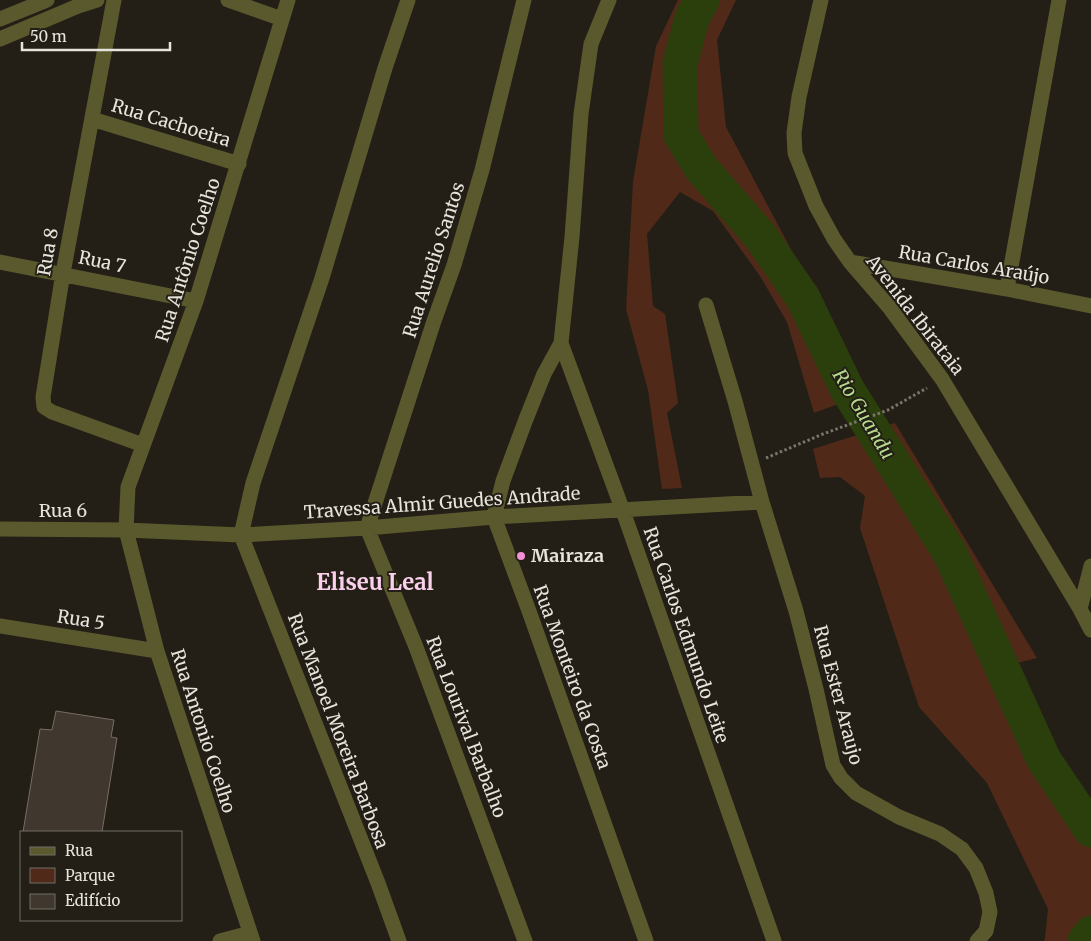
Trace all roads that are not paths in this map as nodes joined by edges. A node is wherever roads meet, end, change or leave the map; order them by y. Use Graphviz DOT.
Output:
graph roads {
  1 [pos="46,0"];
  2 [pos="97,0"];
  3 [pos="114,0"];
  4 [pos="228,0"];
  5 [pos="288,0"];
  6 [pos="408,0"];
  7 [pos="524,0"];
  8 [pos="608,0"];
  9 [pos="821,0"];
  10 [pos="1059,0"];
  11 [pos="0,19"];
  12 [pos="282,19"];
  13 [pos="0,39"];
  14 [pos="92,119"];
  15 [pos="238,164"];
  16 [pos="0,262"];
  17 [pos="850,262"];
  18 [pos="63,273"];
  19 [pos="1006,289"];
  20 [pos="196,301"];
  21 [pos="706,305"];
  22 [pos="1091,306"];
  23 [pos="561,343"];
  24 [pos="143,445"];
  25 [pos="762,502"];
  26 [pos="623,511"];
  27 [pos="494,516"];
  28 [pos="367,528"];
  29 [pos="0,529"];
  30 [pos="126,530"];
  31 [pos="241,535"];
  32 [pos="1091,566"];
  33 [pos="1080,609"];
  34 [pos="0,626"];
  35 [pos="1091,630"];
  36 [pos="157,651"];
  37 [pos="252,937"];
  38 [pos="220,941"];
  39 [pos="399,941"];
  40 [pos="525,941"];
  41 [pos="646,941"];
  42 [pos="774,941"];
  43 [pos="977,941"];
  1 -- 11 [label="street"];
  2 -- 13 [label="street"];
  3 -- 14 [label="street, Rua 8"];
  4 -- 12 [label="street"];
  5 -- 12 [label="street, Rua Antônio Coelho"];
  6 -- 31 [label="street"];
  7 -- 28 [label="street, Rua Aurelio Santos"];
  8 -- 23 [label="street"];
  9 -- 17 [label="street, Avenida Ibirataia"];
  10 -- 19 [label="street"];
  12 -- 15 [label="street, Rua Antônio Coelho"];
  14 -- 15 [label="street, Rua Cachoeira"];
  14 -- 18 [label="street, Rua 8"];
  15 -- 20 [label="street, Rua Antônio Coelho"];
  16 -- 18 [label="street, Rua 7"];
  17 -- 19 [label="street, Rua Carlos Araújo"];
  17 -- 33 [label="street, Avenida Ibirataia"];
  18 -- 20 [label="street, Rua 7"];
  18 -- 24 [label="street, Rua 8"];
  19 -- 22 [label="street, Rua Carlos Araújo"];
  20 -- 24 [label="street, Rua Antônio Coelho"];
  21 -- 25 [label="street, Rua Ester Araujo"];
  23 -- 26 [label="street, Rua Carlos Edmundo Leite"];
  23 -- 27 [label="street"];
  24 -- 30 [label="street, Rua Antônio Coelho"];
  25 -- 26 [label="street, Travessa Almir Guedes Andrade"];
  25 -- 43 [label="street, Rua Ester Araujo"];
  26 -- 27 [label="street, Travessa Almir Guedes Andrade"];
  26 -- 42 [label="street, Rua Carlos Edmundo Leite"];
  27 -- 28 [label="street, Travessa Almir Guedes Andrade"];
  27 -- 41 [label="street, Rua Monteiro da Costa"];
  28 -- 31 [label="street, Travessa Almir Guedes Andrade"];
  28 -- 40 [label="street, Rua Lourival Barbalho"];
  29 -- 30 [label="street, Rua 6"];
  30 -- 31 [label="street, Travessa Almir Guedes Andrade"];
  30 -- 36 [label="street, Rua Antonio Coelho"];
  31 -- 39 [label="street, Rua Manoel Moreira Barbosa"];
  32 -- 33 [label="street"];
  33 -- 35 [label="street, Avenida Ibirataia"];
  34 -- 36 [label="street, Rua 5"];
  36 -- 37 [label="street, Rua Antonio Coelho"];
  37 -- 38 [label="street"];
}
